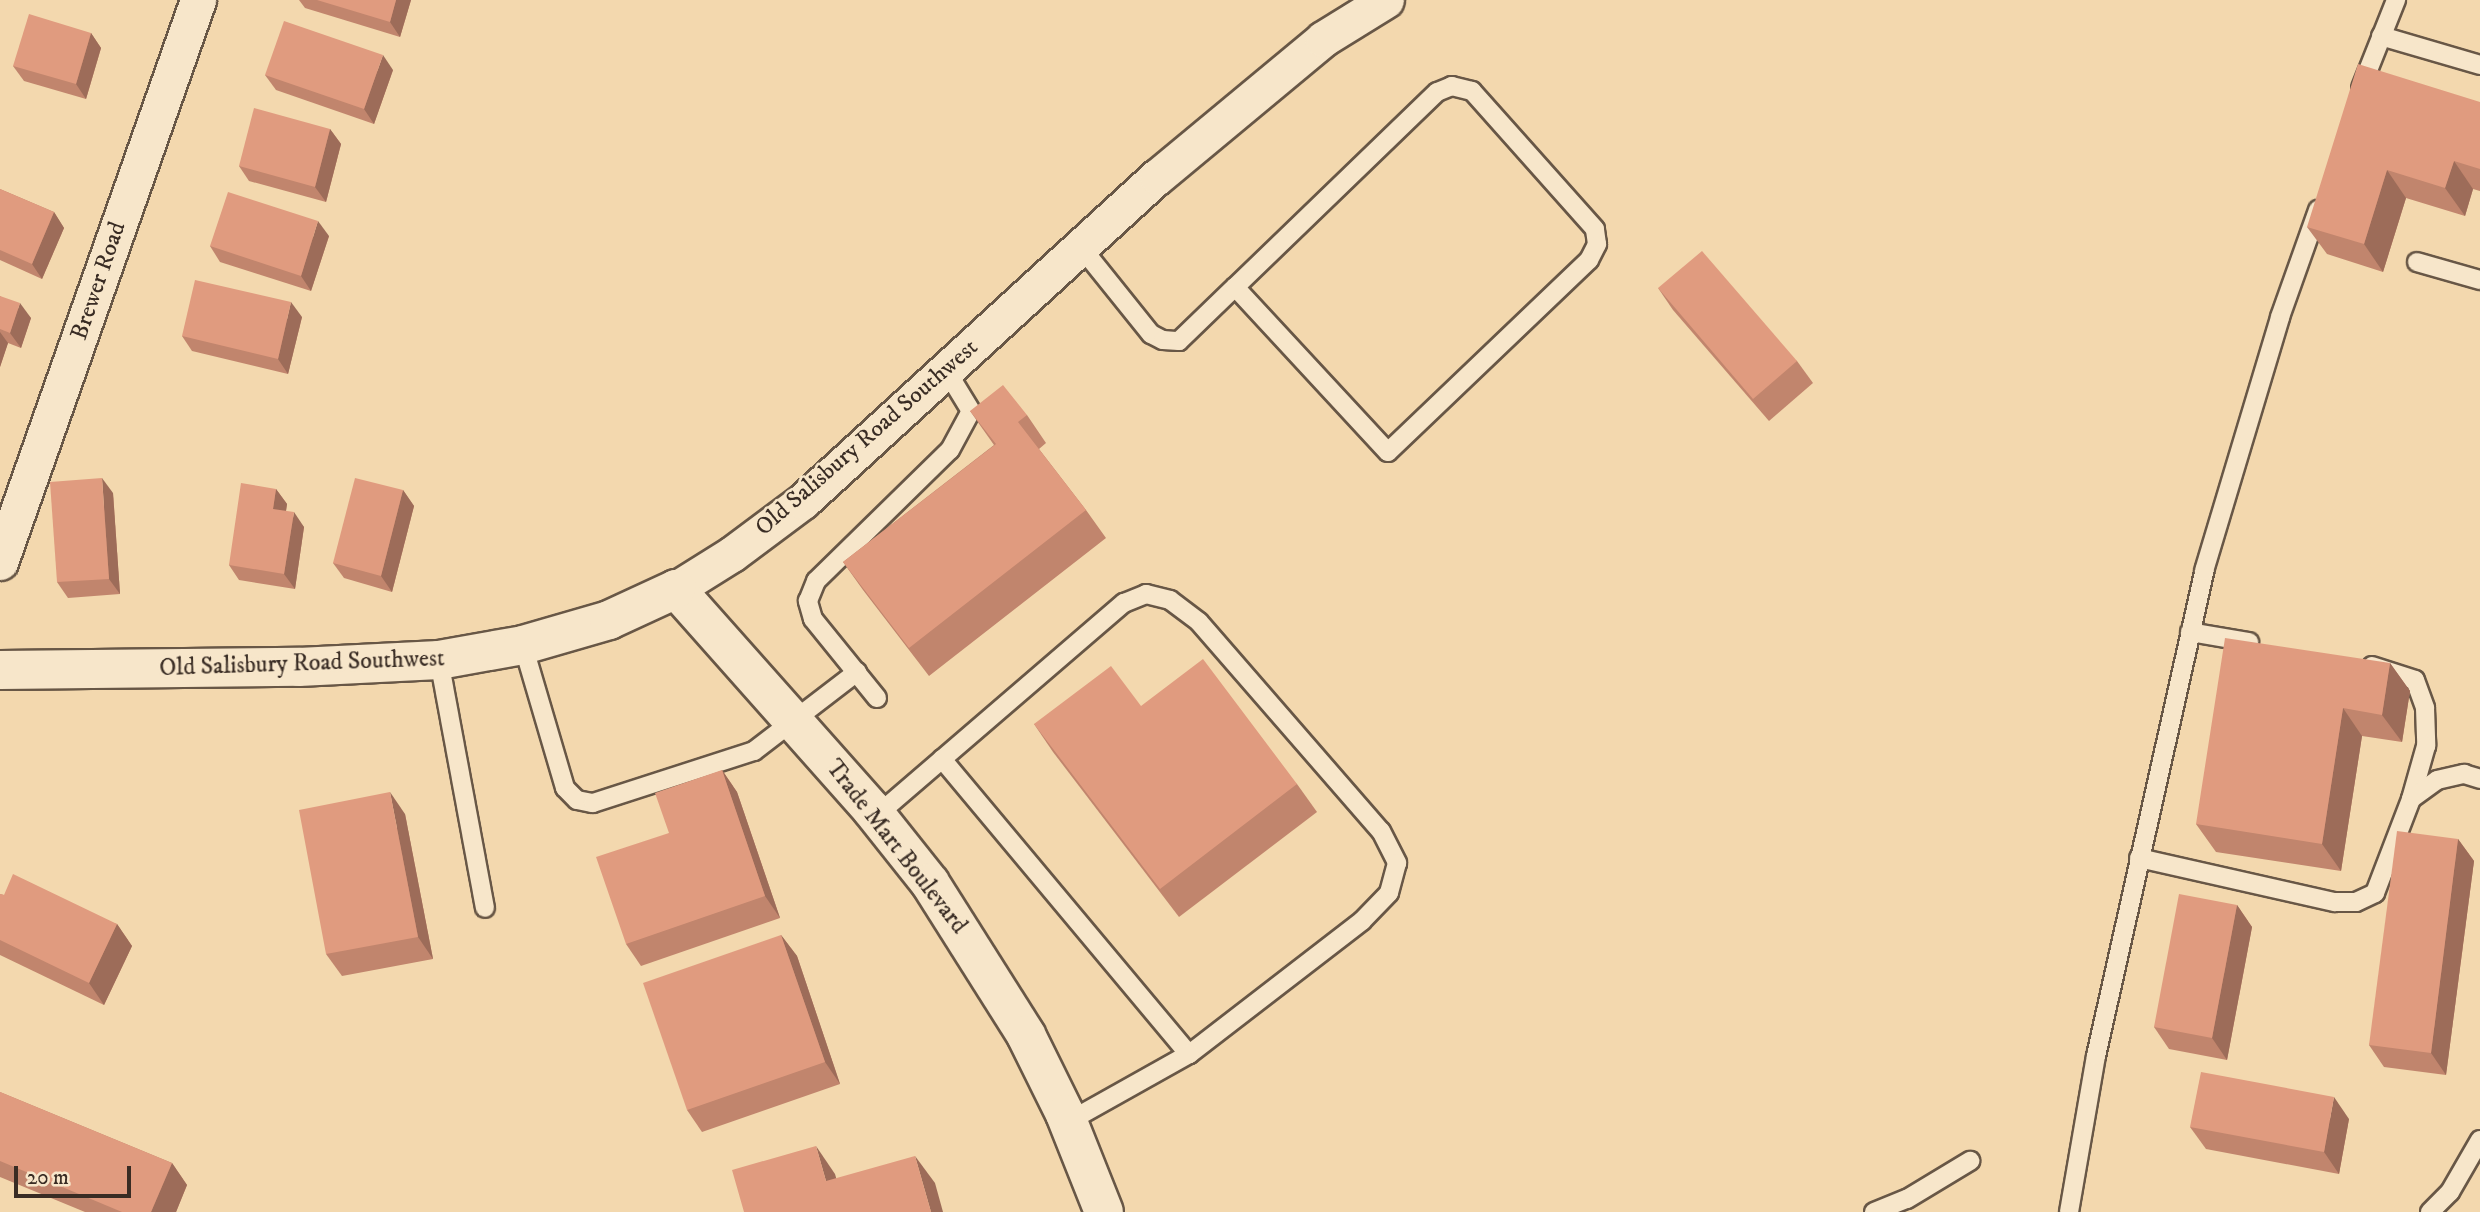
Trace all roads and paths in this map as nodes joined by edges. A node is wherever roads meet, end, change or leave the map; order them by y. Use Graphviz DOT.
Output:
graph roads {
  1 [pos="198,0"];
  2 [pos="1386,0"];
  3 [pos="2396,0"];
  4 [pos="2381,36"];
  5 [pos="2480,65"];
  6 [pos="2353,111"];
  7 [pos="2325,188"];
  8 [pos="1081,247"];
  9 [pos="2417,261"];
  10 [pos="2480,280"];
  11 [pos="1235,287"];
  12 [pos="946,370"];
  13 [pos="0,562"];
  14 [pos="676,589"];
  15 [pos="2190,632"];
  16 [pos="523,645"];
  17 [pos="2265,645"];
  18 [pos="439,660"];
  19 [pos="2355,663"];
  20 [pos="0,670"];
  21 [pos="857,672"];
  22 [pos="877,698"];
  23 [pos="793,721"];
  24 [pos="942,759"];
  25 [pos="2480,779"];
  26 [pos="2411,799"];
  27 [pos="876,816"];
  28 [pos="2139,858"];
  29 [pos="485,908"];
  30 [pos="1189,1054"];
  31 [pos="1068,1122"];
  32 [pos="2480,1140"];
  33 [pos="1969,1161"];
  34 [pos="1104,1212"];
  35 [pos="1874,1212"];
  36 [pos="2069,1212"];
  37 [pos="2430,1212"];
  1 -- 13 [label="street, Brewer Road"];
  2 -- 8 [label="street, Old Salisbury Road Southwest"];
  3 -- 4 [label="lane"];
  4 -- 5 [label="lane"];
  4 -- 6 [label="lane"];
  7 -- 15 [label="lane"];
  8 -- 11 [label="lane"];
  8 -- 12 [label="street, Old Salisbury Road Southwest"];
  9 -- 10 [label="lane"];
  11 -- 11 [label="lane"];
  12 -- 14 [label="street, Old Salisbury Road Southwest"];
  12 -- 21 [label="lane"];
  14 -- 16 [label="street, Old Salisbury Road Southwest"];
  14 -- 23 [label="street, Trade Mart Boulevard"];
  15 -- 17 [label="lane"];
  15 -- 28 [label="lane"];
  16 -- 18 [label="street, Old Salisbury Road Southwest"];
  16 -- 23 [label="lane"];
  18 -- 20 [label="street, Old Salisbury Road Southwest"];
  18 -- 29 [label="lane"];
  19 -- 26 [label="lane"];
  21 -- 22 [label="lane"];
  21 -- 23 [label="lane"];
  23 -- 27 [label="street, Trade Mart Boulevard"];
  24 -- 27 [label="lane"];
  24 -- 30 [label="lane"];
  24 -- 30 [label="lane"];
  25 -- 26 [label="lane"];
  26 -- 28 [label="lane"];
  27 -- 31 [label="street, Trade Mart Boulevard"];
  28 -- 36 [label="lane"];
  30 -- 31 [label="lane"];
  31 -- 34 [label="street, Trade Mart Boulevard"];
  32 -- 37 [label="lane"];
  33 -- 35 [label="lane"];
}
